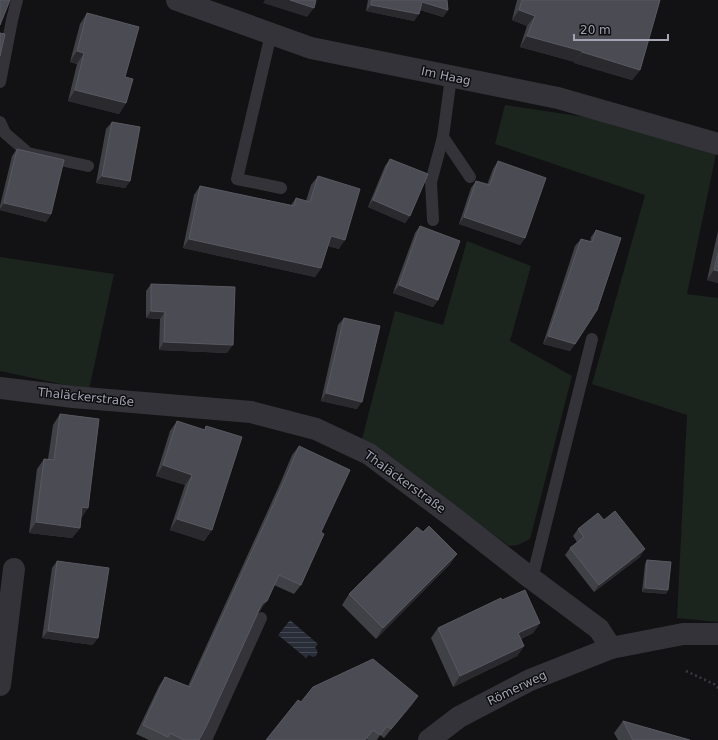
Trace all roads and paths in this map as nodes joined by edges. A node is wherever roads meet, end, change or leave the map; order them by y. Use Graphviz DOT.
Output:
graph roads {
  1 [pos="17,0"];
  2 [pos="177,0"];
  3 [pos="271,34"];
  4 [pos="451,77"];
  5 [pos="0,82"];
  6 [pos="0,122"];
  7 [pos="443,137"];
  8 [pos="718,144"];
  9 [pos="88,166"];
  10 [pos="470,177"];
  11 [pos="281,188"];
  12 [pos="433,220"];
  13 [pos="592,339"];
  14 [pos="0,388"];
  15 [pos="14,569"];
  16 [pos="532,579"];
  17 [pos="261,618"];
  18 [pos="718,634"];
  19 [pos="611,648"];
  20 [pos="686,671"];
  21 [pos="0,685"];
  22 [pos="718,688"];
  23 [pos="206,740"];
  24 [pos="429,740"];
  1 -- 5 [label="lane"];
  2 -- 3 [label="street, Im Haag"];
  3 -- 4 [label="street, Im Haag"];
  3 -- 11 [label="lane"];
  4 -- 7 [label="lane"];
  4 -- 8 [label="street, Im Haag"];
  6 -- 9 [label="lane"];
  7 -- 10 [label="lane"];
  7 -- 12 [label="lane"];
  13 -- 16 [label="lane"];
  14 -- 16 [label="street, Thaläckerstraße"];
  15 -- 21 [label="street"];
  16 -- 19 [label="street, Thaläckerstraße"];
  17 -- 23 [label="lane"];
  18 -- 19 [label="street"];
  19 -- 24 [label="street, Römerweg"];
  20 -- 22 [label="path"];
}
